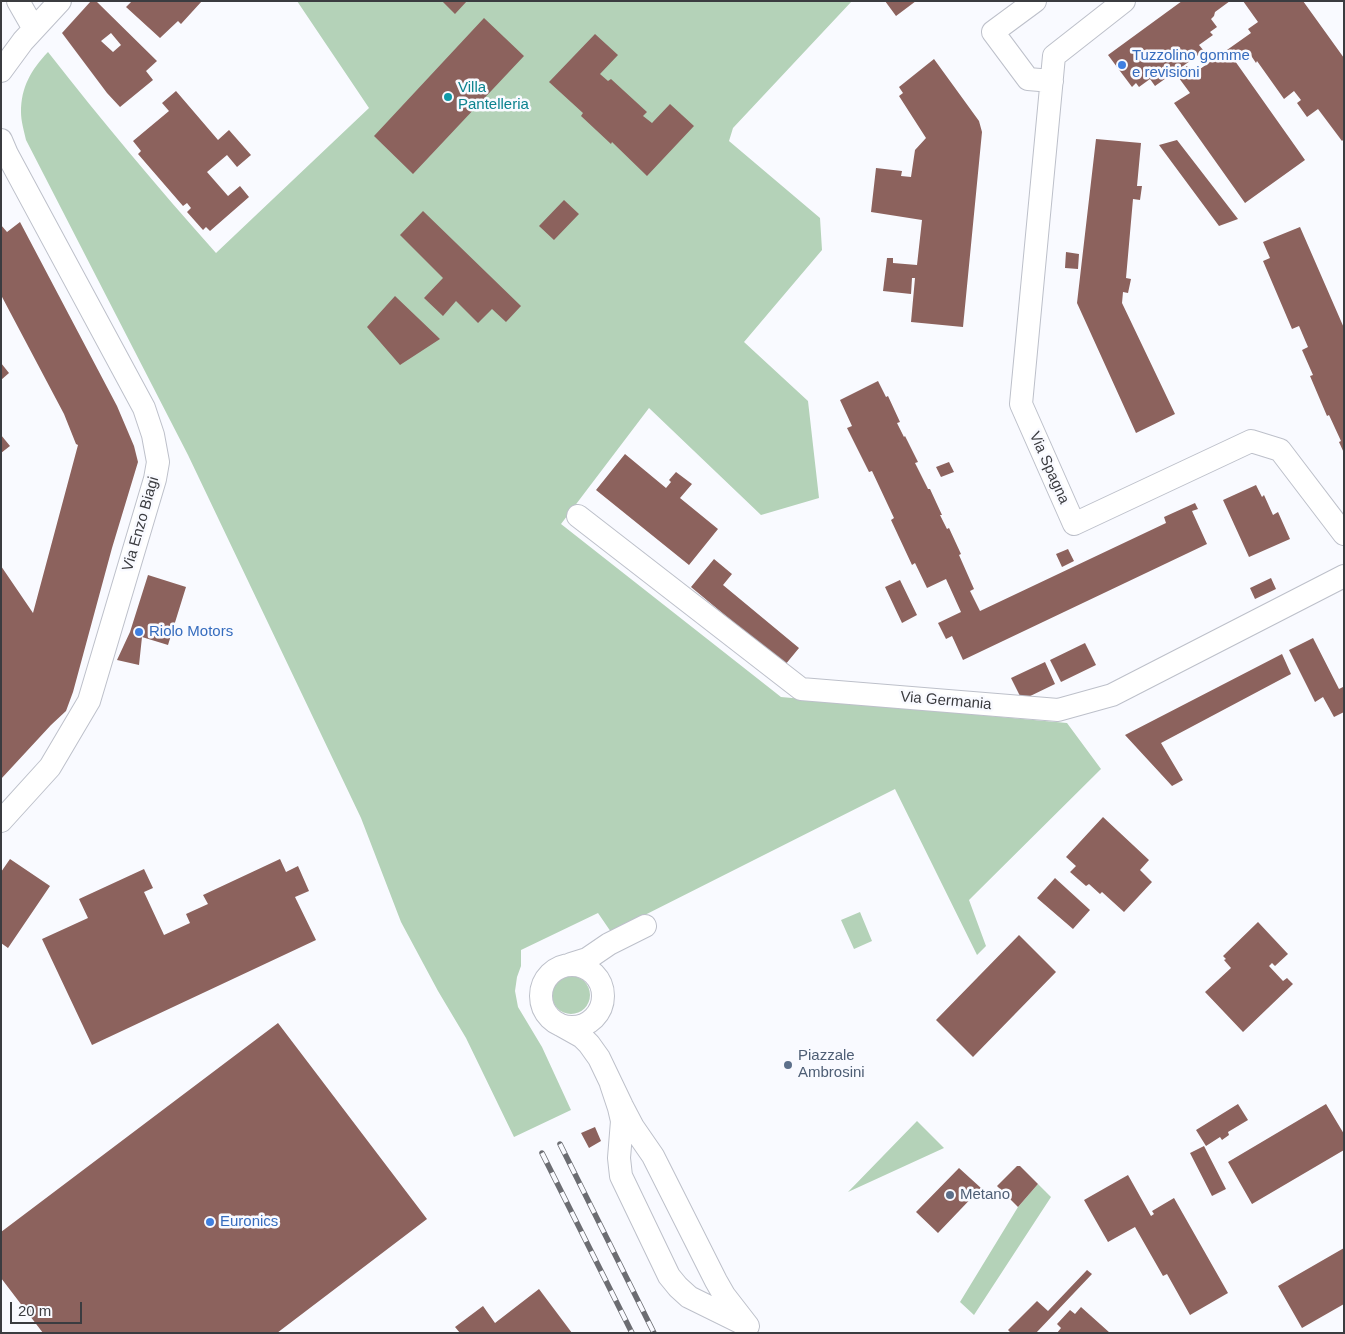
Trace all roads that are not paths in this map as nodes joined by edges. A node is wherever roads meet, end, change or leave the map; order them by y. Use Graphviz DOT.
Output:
graph roads {
  1 [pos="18,1"];
  2 [pos="60,1"];
  3 [pos="1035,1"];
  4 [pos="1124,1"];
  5 [pos="34,29"];
  6 [pos="1,71"];
  7 [pos="1052,81"];
  8 [pos="1,140"];
  9 [pos="578,516"];
  10 [pos="1344,534"];
  11 [pos="1344,576"];
  12 [pos="1,821"];
  13 [pos="645,926"];
  14 [pos="618,940"];
  15 [pos="571,964"];
  16 [pos="596,976"];
  17 [pos="600,1009"];
  18 [pos="557,1023"];
  19 [pos="599,1058"];
  20 [pos="611,1084"];
  21 [pos="751,1329"];
  1 -- 5 [label="street"];
  2 -- 5 [label="street"];
  3 -- 7 [label="street"];
  4 -- 7 [label="street, Via Spagna"];
  5 -- 6 [label="street"];
  7 -- 10 [label="street, Via Spagna"];
  8 -- 12 [label="street, Via Enzo Biagi"];
  9 -- 11 [label="street, Via Germania"];
  13 -- 14 [label="street"];
  14 -- 15 [label="street"];
  14 -- 16 [label="street"];
  15 -- 16 [label="street"];
  15 -- 18 [label="street"];
  16 -- 17 [label="street"];
  17 -- 18 [label="street"];
  17 -- 19 [label="street"];
  18 -- 19 [label="street"];
  19 -- 20 [label="street"];
  20 -- 21 [label="street"];
  20 -- 21 [label="street"];
}
